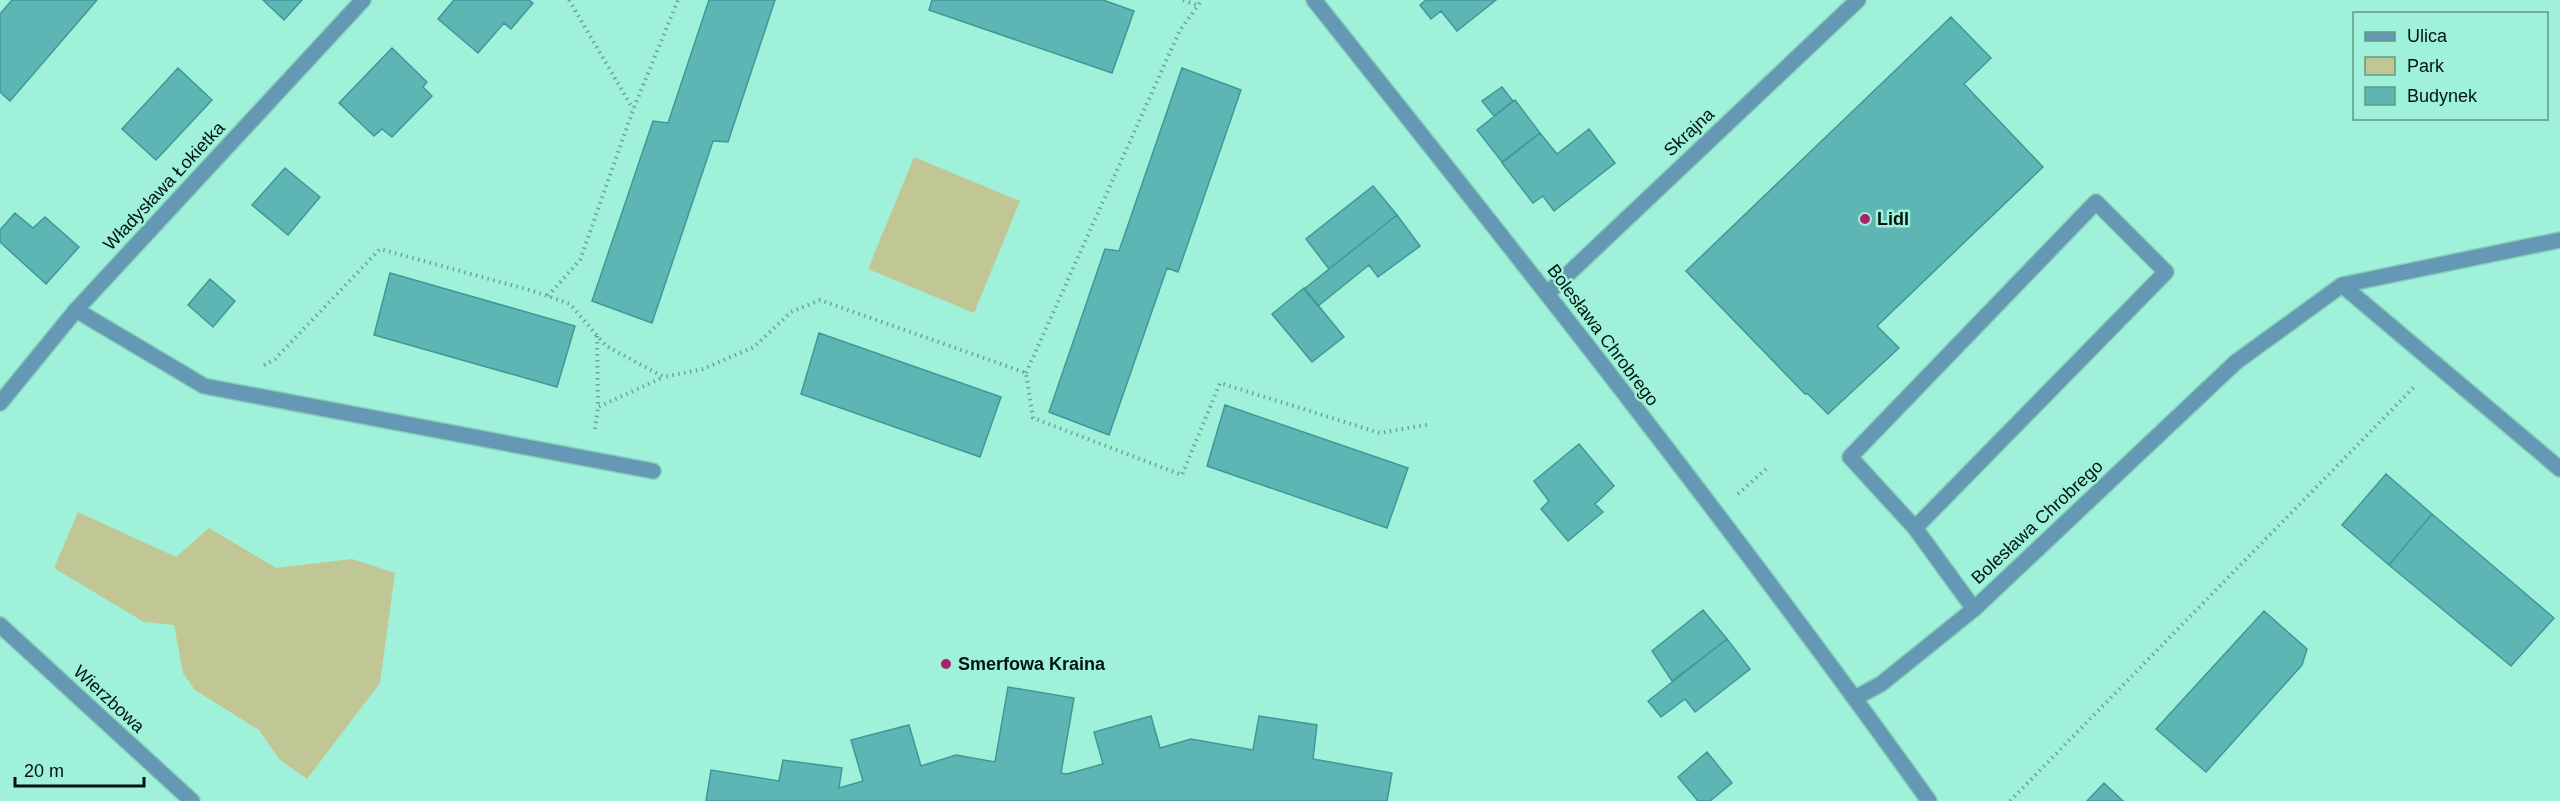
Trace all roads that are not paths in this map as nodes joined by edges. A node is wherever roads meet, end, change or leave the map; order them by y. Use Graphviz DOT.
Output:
graph roads {
  1 [pos="363,0"];
  2 [pos="1314,0"];
  3 [pos="1858,0"];
  4 [pos="2560,240"];
  5 [pos="2342,285"];
  6 [pos="1548,293"];
  7 [pos="76,310"];
  8 [pos="0,403"];
  9 [pos="2560,469"];
  10 [pos="653,471"];
  11 [pos="1915,528"];
  12 [pos="1974,609"];
  13 [pos="0,625"];
  14 [pos="1855,698"];
  15 [pos="192,801"];
  16 [pos="1929,801"];
  1 -- 7 [label="street, Władysława Łokietka"];
  2 -- 6 [label="street, Bolesława Chrobrego"];
  3 -- 6 [label="street, Skrajna"];
  4 -- 5 [label="street"];
  5 -- 9 [label="street"];
  5 -- 12 [label="street, Bolesława Chrobrego"];
  6 -- 14 [label="street, Bolesława Chrobrego"];
  7 -- 8 [label="street, Władysława Łokietka"];
  7 -- 10 [label="street"];
  11 -- 11 [label="street"];
  11 -- 12 [label="street"];
  12 -- 14 [label="street, Bolesława Chrobrego"];
  13 -- 15 [label="street, Wierzbowa"];
  14 -- 16 [label="street, Bolesława Chrobrego"];
}
